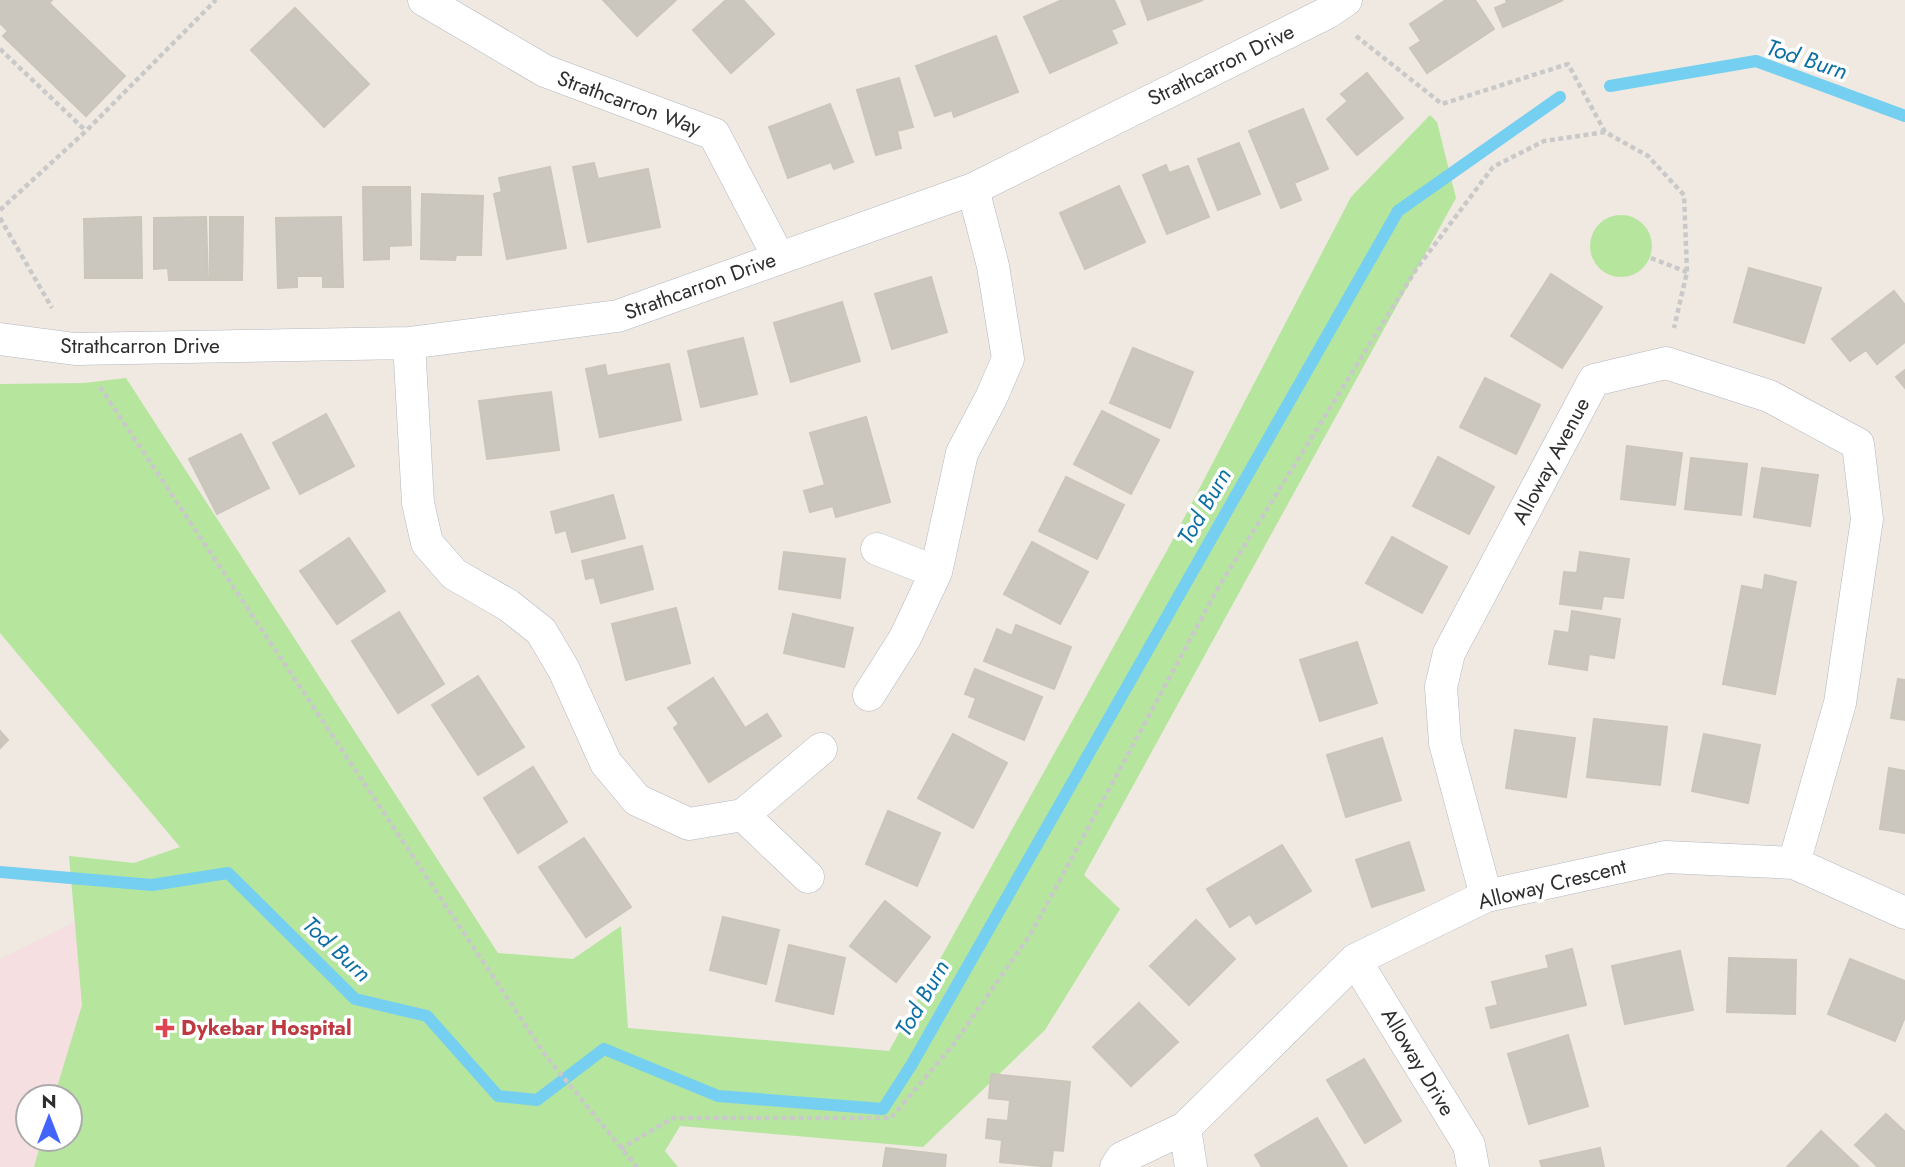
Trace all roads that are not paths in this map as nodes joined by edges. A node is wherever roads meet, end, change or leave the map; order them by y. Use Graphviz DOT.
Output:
graph roads {
  1 [pos="424,0"];
  2 [pos="1336,6"];
  3 [pos="973,189"];
  4 [pos="779,258"];
  5 [pos="0,339"];
  6 [pos="410,343"];
  7 [pos="877,549"];
  8 [pos="936,572"];
  9 [pos="869,695"];
  10 [pos="821,749"];
  11 [pos="743,814"];
  12 [pos="1794,863"];
  13 [pos="808,877"];
  14 [pos="1486,896"];
  15 [pos="1905,913"];
  16 [pos="1355,960"];
  17 [pos="1185,1128"];
  18 [pos="1116,1167"];
  19 [pos="1191,1167"];
  20 [pos="1473,1167"];
  1 -- 4 [label="street, Strathcarron Way"];
  2 -- 3 [label="street, Strathcarron Drive"];
  3 -- 4 [label="street, Strathcarron Drive"];
  3 -- 8 [label="street"];
  4 -- 6 [label="street, Strathcarron Drive"];
  5 -- 6 [label="street, Strathcarron Drive"];
  6 -- 11 [label="street"];
  7 -- 8 [label="street"];
  8 -- 9 [label="street"];
  10 -- 11 [label="street"];
  11 -- 13 [label="street"];
  12 -- 14 [label="street, Alloway Crescent"];
  12 -- 14 [label="street, Alloway Avenue"];
  12 -- 15 [label="street, Alloway Crescent"];
  14 -- 16 [label="street, Alloway Crescent"];
  16 -- 17 [label="street, Alloway Crescent"];
  16 -- 20 [label="street, Alloway Drive"];
  17 -- 18 [label="street, Alloway Crescent"];
  17 -- 19 [label="street"];
}
